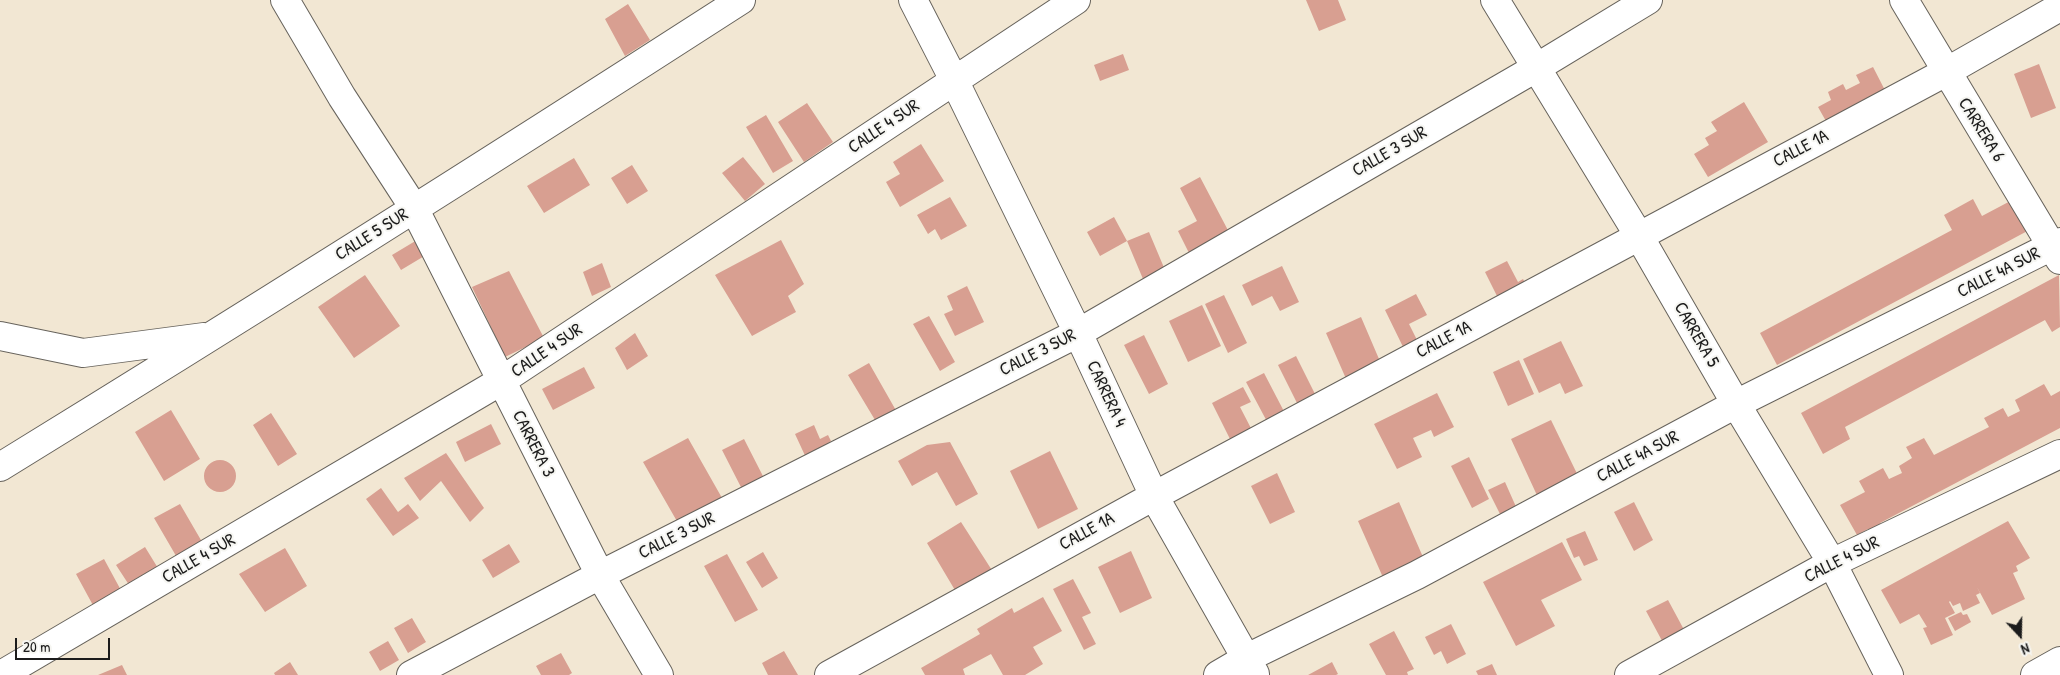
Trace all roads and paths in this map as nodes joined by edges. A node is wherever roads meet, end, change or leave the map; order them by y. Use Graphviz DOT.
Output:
graph roads {
  1 [pos="285,0"];
  2 [pos="742,0"];
  3 [pos="913,0"];
  4 [pos="1076,0"];
  5 [pos="1495,0"];
  6 [pos="1648,0"];
  7 [pos="1904,0"];
  8 [pos="2060,7"];
  9 [pos="1536,68"];
  10 [pos="1946,72"];
  11 [pos="954,80"];
  12 [pos="414,208"];
  13 [pos="1639,236"];
  14 [pos="2058,249"];
  15 [pos="1078,333"];
  16 [pos="0,336"];
  17 [pos="213,336"];
  18 [pos="502,382"];
  19 [pos="1736,404"];
  20 [pos="2060,454"];
  21 [pos="0,467"];
  22 [pos="1154,496"];
  23 [pos="1832,564"];
  24 [pos="600,575"];
  25 [pos="2060,661"];
  26 [pos="1251,667"];
  27 [pos="1,675"];
  28 [pos="411,675"];
  29 [pos="659,675"];
  30 [pos="829,675"];
  31 [pos="1218,675"];
  32 [pos="1629,675"];
  33 [pos="1890,675"];
  34 [pos="2035,675"];
  1 -- 12 [label="street, CARRERA 3"];
  2 -- 12 [label="street, CALLE 5 SUR"];
  3 -- 11 [label="street, CARRERA 4"];
  4 -- 11 [label="street, CALLE 4 SUR"];
  5 -- 9 [label="street, CARRERA 5"];
  6 -- 9 [label="street, CALLE 3 SUR"];
  7 -- 10 [label="street, CARRERA 6"];
  8 -- 10 [label="street, CALLE 1A"];
  9 -- 13 [label="street, CARRERA 5"];
  9 -- 15 [label="street, CALLE 3 SUR"];
  10 -- 13 [label="street, CALLE 1A"];
  10 -- 14 [label="street, CARRERA 6"];
  11 -- 15 [label="street, CARRERA 4"];
  11 -- 18 [label="street, CALLE 4 SUR"];
  12 -- 17 [label="street, CALLE 5 SUR"];
  12 -- 18 [label="street, CARRERA 3"];
  13 -- 19 [label="street, CARRERA 5"];
  13 -- 22 [label="street, CALLE 1A"];
  14 -- 19 [label="street, CALLE 4A SUR"];
  15 -- 22 [label="street, CARRERA 4"];
  15 -- 24 [label="street, CALLE 3 SUR"];
  16 -- 17 [label="street"];
  17 -- 21 [label="street, CALLE 5 SUR"];
  18 -- 24 [label="street, CARRERA 3"];
  18 -- 27 [label="street, CALLE 4 SUR"];
  19 -- 23 [label="street, CARRERA 5"];
  19 -- 26 [label="street, CALLE 4A SUR"];
  20 -- 23 [label="street, CALLE 4 SUR"];
  22 -- 26 [label="street, CARRERA 4"];
  22 -- 30 [label="street, CALLE 1A"];
  23 -- 32 [label="street, CALLE 4 SUR"];
  23 -- 33 [label="street, CARRERA 5"];
  24 -- 28 [label="street, CALLE 3 SUR"];
  24 -- 29 [label="street, CARRERA 3"];
  25 -- 34 [label="street"];
  26 -- 31 [label="street, CALLE 4A SUR"];
}
